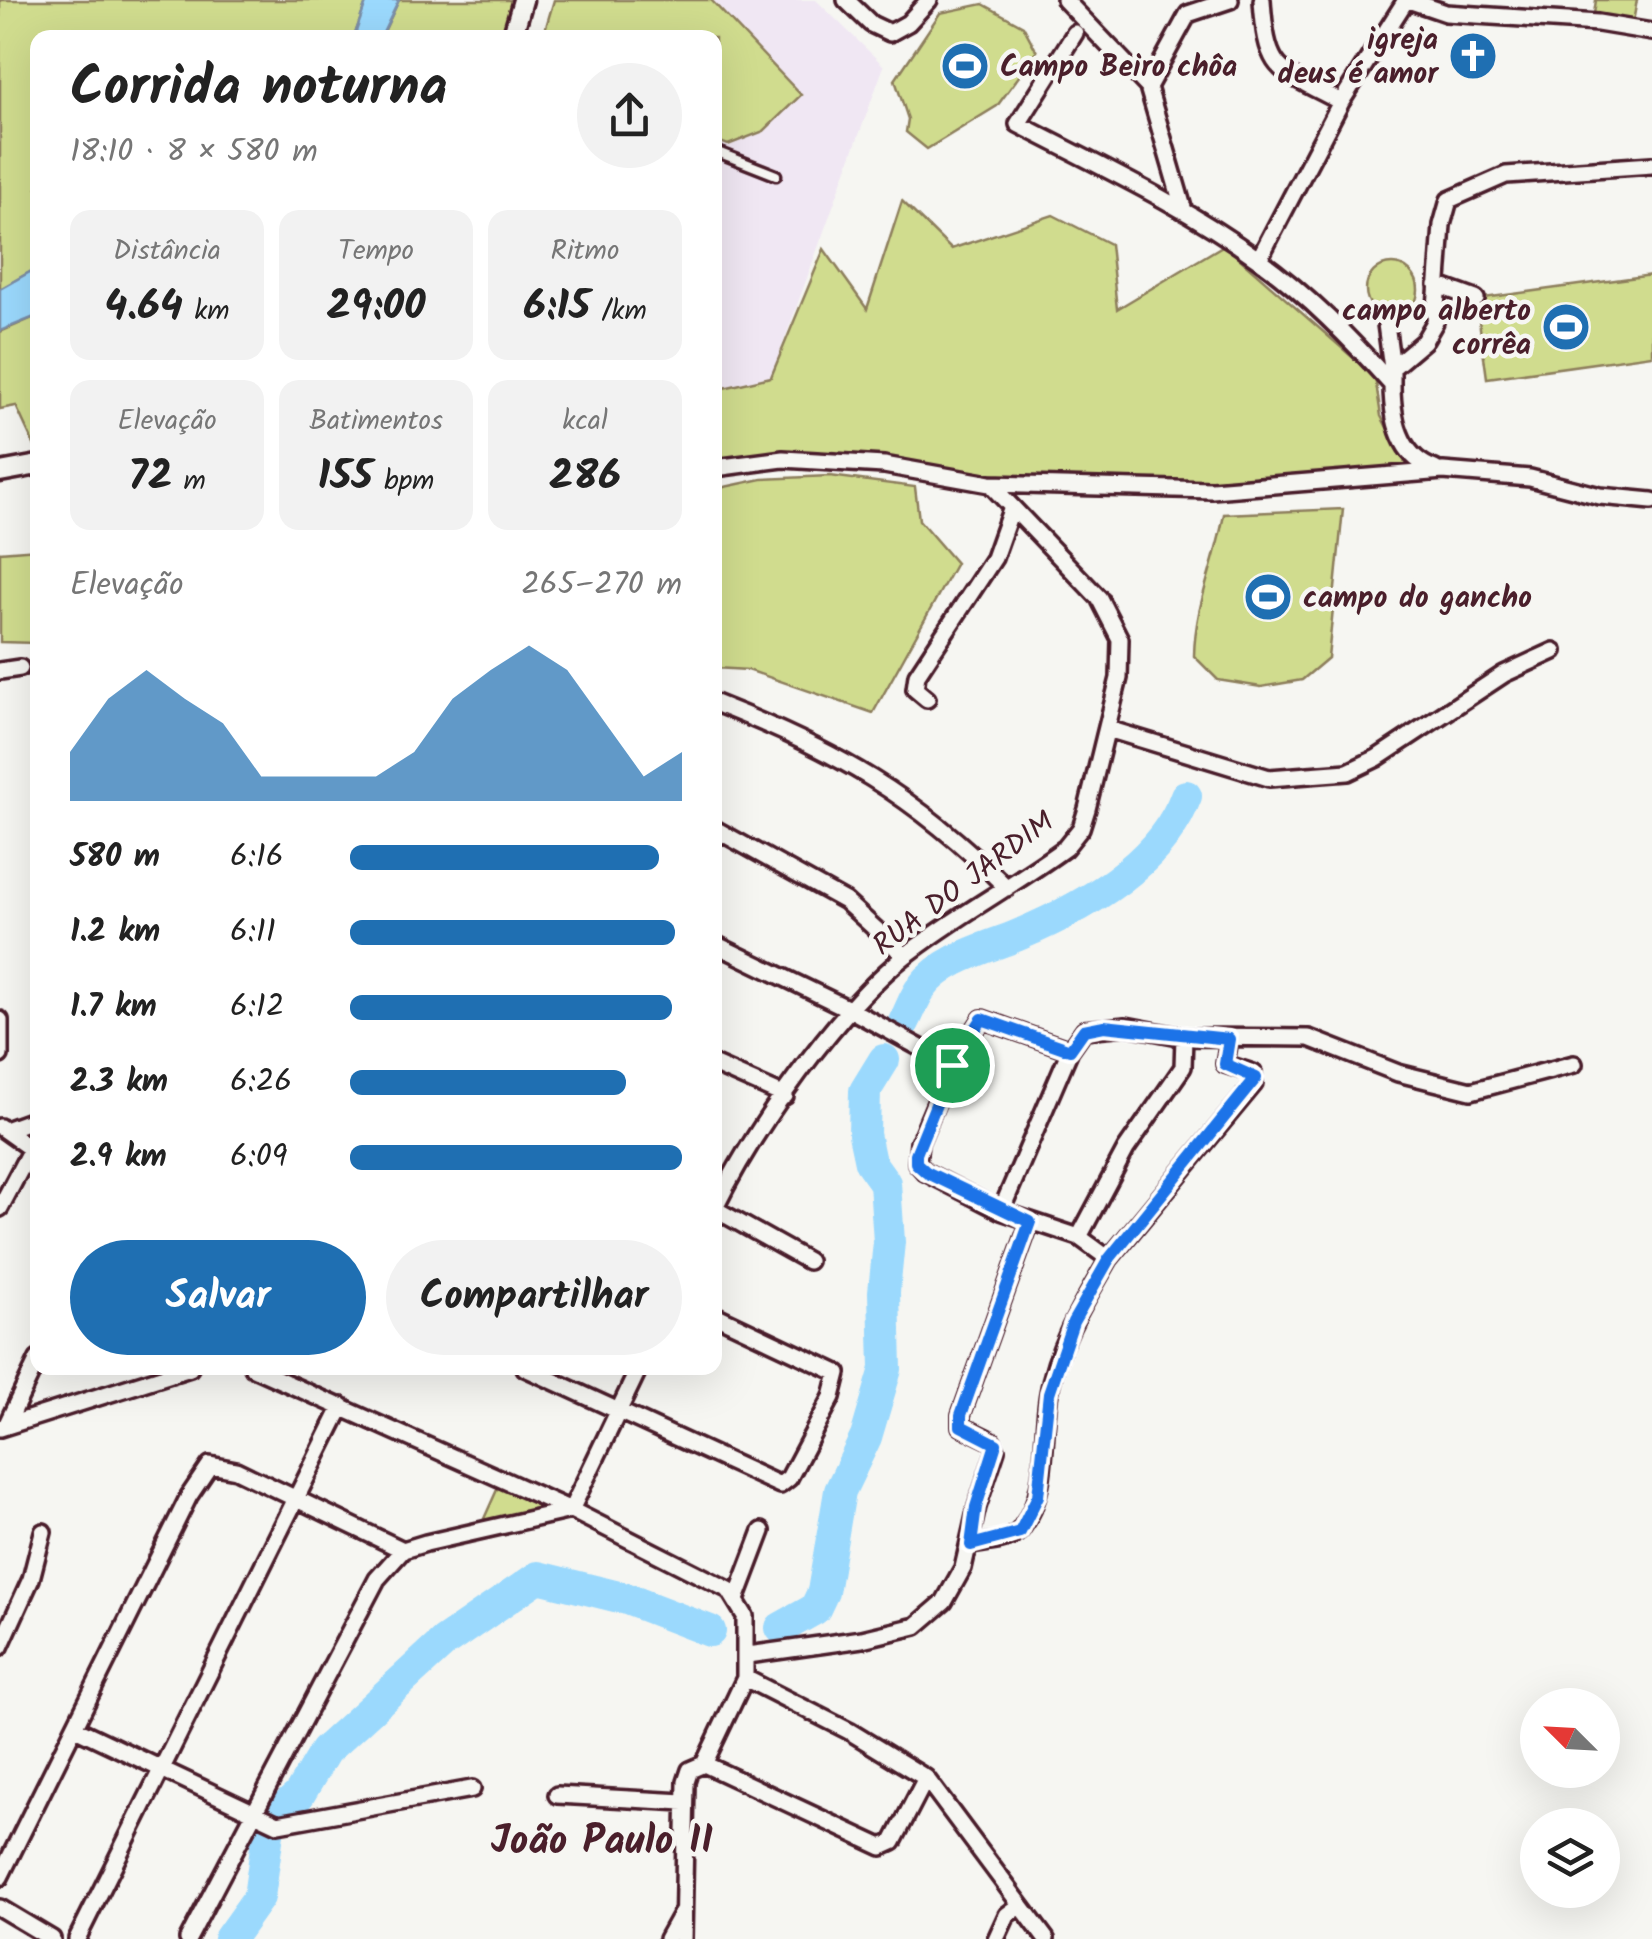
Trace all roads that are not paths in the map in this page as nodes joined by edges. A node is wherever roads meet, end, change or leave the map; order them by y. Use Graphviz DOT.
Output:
graph roads {
  1 [pos="523,0"];
  2 [pos="846,0"];
  3 [pos="929,0"];
  4 [pos="1065,0"];
  5 [pos="1230,0"];
  6 [pos="1262,0"];
  7 [pos="1407,0"];
  8 [pos="1528,0"];
  9 [pos="1183,7"];
  10 [pos="1524,18"];
  11 [pos="514,30"];
  12 [pos="1652,32"];
  13 [pos="1075,33"];
  14 [pos="1148,87"];
  15 [pos="1341,102"];
  16 [pos="722,153"];
  17 [pos="1652,165"];
  18 [pos="776,174"];
  19 [pos="1184,211"];
  20 [pos="1259,259"];
  21 [pos="1437,285"];
  22 [pos="1476,300"];
  23 [pos="1386,324"];
  24 [pos="1392,377"];
  25 [pos="30,466"];
  26 [pos="722,467"];
  27 [pos="1415,470"];
  28 [pos="0,472"];
  29 [pos="990,484"];
  30 [pos="1652,502"];
  31 [pos="1012,510"];
  32 [pos="1554,651"];
  33 [pos="20,668"];
  34 [pos="0,671"];
  35 [pos="927,699"];
  36 [pos="722,706"];
  37 [pos="1108,729"];
  38 [pos="722,833"];
  39 [pos="1006,888"];
  40 [pos="722,947"];
  41 [pos="905,956"];
  42 [pos="852,1010"];
  43 [pos="0,1021"];
  44 [pos="1184,1037"];
  45 [pos="1229,1039"];
  46 [pos="1070,1050"];
  47 [pos="0,1055"];
  48 [pos="1574,1064"];
  49 [pos="952,1065"];
  50 [pos="722,1068"];
  51 [pos="784,1096"];
  52 [pos="30,1121"];
  53 [pos="3,1129"];
  54 [pos="30,1149"];
  55 [pos="30,1159"];
  56 [pos="722,1193"];
  57 [pos="722,1204"];
  58 [pos="0,1208"];
  59 [pos="1001,1210"];
  60 [pos="1030,1222"];
  61 [pos="1079,1237"];
  62 [pos="1109,1259"];
  63 [pos="808,1261"];
  64 [pos="722,1318"];
  65 [pos="30,1374"];
  66 [pos="167,1375"];
  67 [pos="269,1375"];
  68 [pos="555,1375"];
  69 [pos="635,1375"];
  70 [pos="342,1406"];
  71 [pos="618,1411"];
  72 [pos="3,1426"];
  73 [pos="296,1499"];
  74 [pos="571,1510"];
  75 [pos="762,1531"];
  76 [pos="43,1532"];
  77 [pos="971,1545"];
  78 [pos="404,1550"];
  79 [pos="736,1597"];
  80 [pos="0,1647"];
  81 [pos="748,1655"];
  82 [pos="745,1678"];
  83 [pos="77,1728"];
  84 [pos="704,1764"];
  85 [pos="162,1771"];
  86 [pos="926,1778"];
  87 [pos="472,1789"];
  88 [pos="557,1794"];
  89 [pos="684,1802"];
  90 [pos="250,1814"];
  91 [pos="0,1878"];
  92 [pos="1019,1906"];
  93 [pos="0,1908"];
  94 [pos="682,1912"];
  95 [pos="52,1939"];
  96 [pos="77,1939"];
  97 [pos="188,1939"];
  98 [pos="667,1939"];
  99 [pos="683,1939"];
  100 [pos="996,1939"];
  101 [pos="1046,1939"];
  1 -- 11 [label="street"];
  2 -- 3 [label="street"];
  4 -- 14 [label="street"];
  5 -- 9 [label="street"];
  6 -- 15 [label="street"];
  7 -- 10 [label="street"];
  7 -- 15 [label="street"];
  8 -- 10 [label="street"];
  9 -- 14 [label="street"];
  10 -- 12 [label="street"];
  13 -- 19 [label="street"];
  14 -- 19 [label="street"];
  15 -- 20 [label="street"];
  16 -- 18 [label="lane"];
  17 -- 21 [label="street"];
  19 -- 20 [label="street"];
  20 -- 24 [label="street"];
  21 -- 22 [label="street"];
  21 -- 24 [label="street"];
  23 -- 24 [label="street"];
  24 -- 27 [label="street"];
  25 -- 28 [label="street"];
  26 -- 29 [label="street"];
  27 -- 29 [label="street"];
  27 -- 30 [label="street"];
  29 -- 31 [label="street, RUA DO JARDIM"];
  31 -- 35 [label="street"];
  31 -- 37 [label="street, RUA DO JARDIM"];
  32 -- 37 [label="street"];
  33 -- 34 [label="street"];
  36 -- 39 [label="street"];
  37 -- 39 [label="street, RUA DO JARDIM"];
  38 -- 41 [label="street"];
  39 -- 41 [label="street, RUA DO JARDIM"];
  40 -- 42 [label="street"];
  41 -- 42 [label="street, RUA DO JARDIM"];
  42 -- 49 [label="street"];
  42 -- 51 [label="street, RUA DO JARDIM"];
  43 -- 47 [label="street"];
  44 -- 45 [label="street"];
  44 -- 46 [label="street"];
  44 -- 61 [label="street"];
  45 -- 48 [label="street"];
  45 -- 62 [label="street"];
  46 -- 49 [label="street"];
  46 -- 59 [label="street"];
  49 -- 59 [label="street"];
  50 -- 51 [label="street"];
  51 -- 56 [label="street, RUA DO JARDIM"];
  52 -- 53 [label="street"];
  53 -- 54 [label="street"];
  55 -- 58 [label="street"];
  57 -- 63 [label="street"];
  59 -- 60 [label="street"];
  60 -- 61 [label="street"];
  60 -- 77 [label="street"];
  61 -- 62 [label="street"];
  62 -- 77 [label="street"];
  64 -- 71 [label="street"];
  65 -- 72 [label="street"];
  66 -- 72 [label="street"];
  67 -- 70 [label="street"];
  68 -- 71 [label="street"];
  69 -- 71 [label="street"];
  70 -- 73 [label="street"];
  70 -- 74 [label="street"];
  71 -- 74 [label="street"];
  73 -- 78 [label="street"];
  73 -- 83 [label="street"];
  73 -- 85 [label="street"];
  74 -- 78 [label="street"];
  74 -- 79 [label="street"];
  75 -- 79 [label="street"];
  76 -- 80 [label="street"];
  77 -- 81 [label="street"];
  78 -- 90 [label="street"];
  79 -- 81 [label="street"];
  81 -- 82 [label="street"];
  82 -- 84 [label="street"];
  82 -- 86 [label="street"];
  83 -- 85 [label="street"];
  83 -- 91 [label="street"];
  84 -- 86 [label="street"];
  84 -- 89 [label="street"];
  85 -- 90 [label="street"];
  85 -- 96 [label="street"];
  86 -- 92 [label="street"];
  87 -- 90 [label="street"];
  88 -- 89 [label="street"];
  89 -- 94 [label="street"];
  90 -- 97 [label="street"];
  92 -- 100 [label="street"];
  92 -- 101 [label="street"];
  93 -- 95 [label="street"];
  94 -- 98 [label="street"];
  94 -- 99 [label="street"];
}
